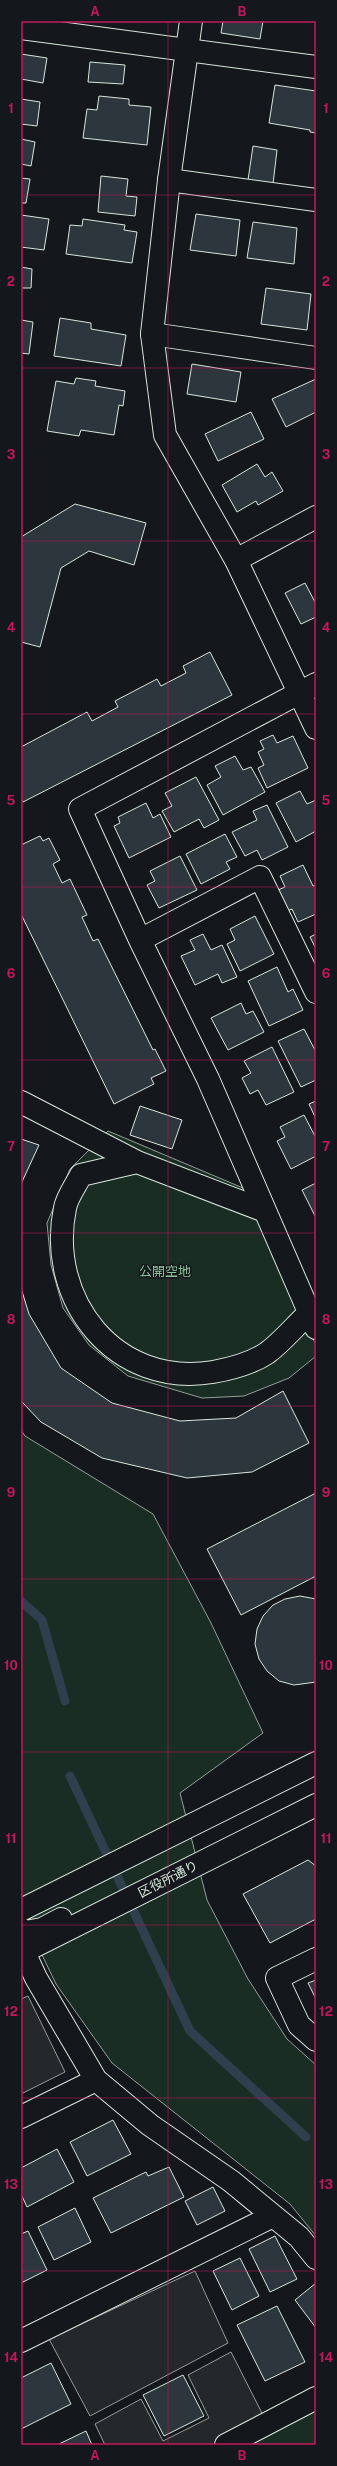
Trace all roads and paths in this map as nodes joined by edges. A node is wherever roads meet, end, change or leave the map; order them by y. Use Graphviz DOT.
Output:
graph roads {
  1 [pos="191,21"];
  2 [pos="54,27"];
  3 [pos="21,28"];
  4 [pos="187,50"];
  5 [pos="316,67"];
  6 [pos="169,180"];
  7 [pos="316,200"];
  8 [pos="152,334"];
  9 [pos="316,358"];
  10 [pos="316,517"];
  11 [pos="236,560"];
  12 [pos="307,688"];
  13 [pos="316,728"];
  14 [pos="140,940"];
  15 [pos="316,992"];
  16 [pos="21,1102"];
  17 [pos="137,1162"];
  18 [pos="265,1211"];
  19 [pos="314,1317"];
  20 [pos="316,1763"];
  21 [pos="316,1805"];
  22 [pos="21,1910"];
  23 [pos="88,1920"];
  24 [pos="21,1929"];
  25 [pos="22,1951"];
  26 [pos="316,1959"];
  27 [pos="316,2040"];
  28 [pos="96,2080"];
  29 [pos="21,2117"];
  30 [pos="273,2216"];
  31 [pos="316,2258"];
  32 [pos="21,2341"];
  33 [pos="316,2398"];
  34 [pos="226,2445"];
  1 -- 4 [label="street"];
  2 -- 3 [label="street"];
  2 -- 4 [label="street"];
  4 -- 5 [label="street"];
  4 -- 6 [label="street"];
  6 -- 7 [label="street"];
  6 -- 8 [label="street"];
  8 -- 9 [label="street"];
  8 -- 11 [label="street"];
  10 -- 11 [label="street"];
  11 -- 12 [label="street"];
  12 -- 13 [label="street"];
  12 -- 14 [label="street"];
  14 -- 15 [label="street"];
  14 -- 18 [label="street"];
  16 -- 17 [label="street"];
  17 -- 18 [label="street"];
  17 -- 19 [label="street"];
  18 -- 19 [label="street"];
  20 -- 22 [label="street"];
  21 -- 23 [label="street, 区役所通り"];
  23 -- 24 [label="street"];
  23 -- 25 [label="street, 区役所通り"];
  25 -- 28 [label="street"];
  26 -- 27 [label="street"];
  28 -- 29 [label="street"];
  28 -- 30 [label="street"];
  30 -- 31 [label="street"];
  30 -- 32 [label="street"];
  33 -- 34 [label="street"];
}
